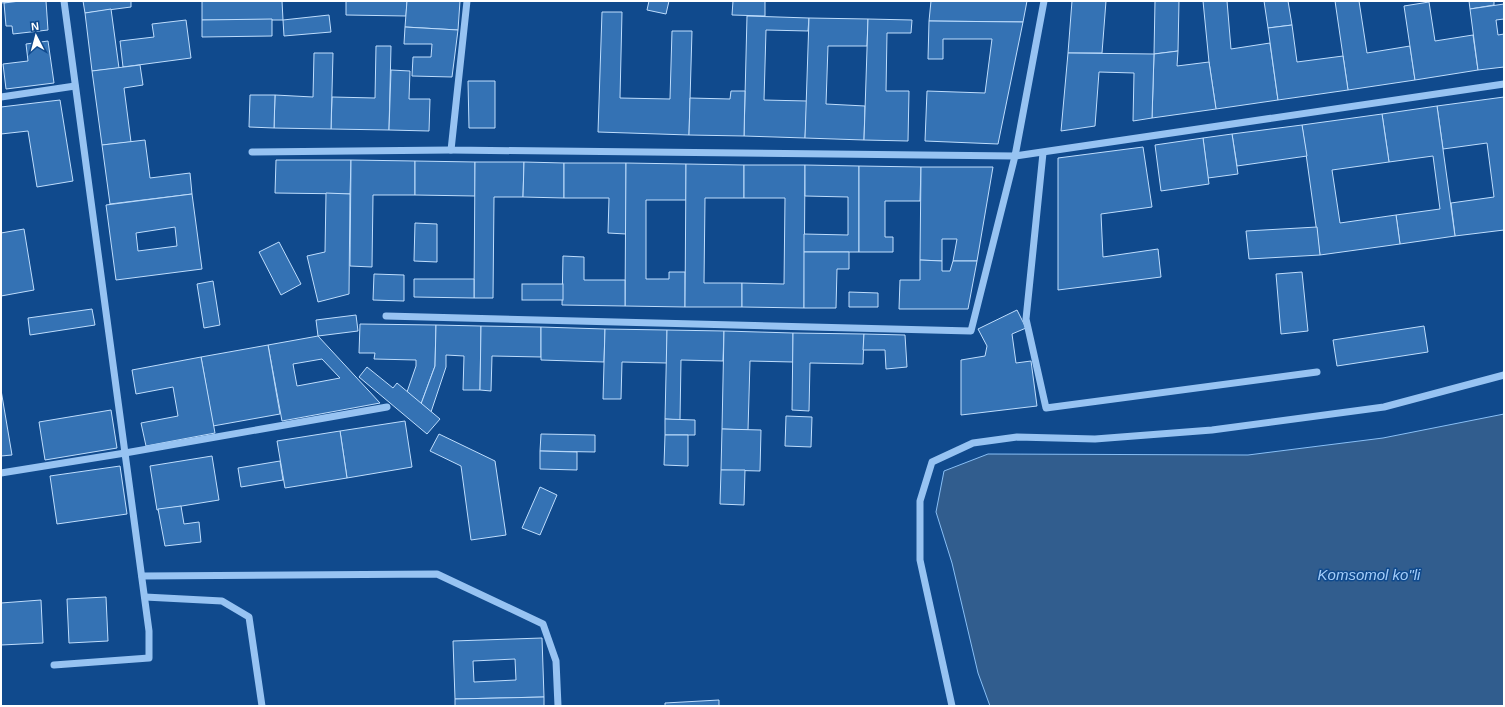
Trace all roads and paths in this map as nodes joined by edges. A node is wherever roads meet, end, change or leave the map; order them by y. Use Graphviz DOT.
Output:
graph roads {
  1 [pos="64,1"];
  2 [pos="467,1"];
  3 [pos="1044,1"];
  4 [pos="1504,84"];
  5 [pos="76,86"];
  6 [pos="1,97"];
  7 [pos="451,150"];
  8 [pos="252,152"];
  9 [pos="1043,153"];
  10 [pos="1015,156"];
  11 [pos="386,316"];
  12 [pos="1317,372"];
  13 [pos="1504,375"];
  14 [pos="387,407"];
  15 [pos="125,453"];
  16 [pos="1,473"];
  17 [pos="142,576"];
  18 [pos="145,597"];
  19 [pos="54,665"];
  20 [pos="262,706"];
  21 [pos="558,706"];
  22 [pos="952,706"];
  1 -- 5 [label="street"];
  2 -- 7 [label="street"];
  3 -- 10 [label="street"];
  4 -- 9 [label="street"];
  5 -- 6 [label="street"];
  5 -- 15 [label="street"];
  7 -- 8 [label="street"];
  7 -- 10 [label="street"];
  9 -- 10 [label="street"];
  9 -- 12 [label="street"];
  10 -- 11 [label="street"];
  13 -- 22 [label="street"];
  14 -- 15 [label="street"];
  15 -- 16 [label="street"];
  15 -- 17 [label="street"];
  17 -- 18 [label="street"];
  17 -- 21 [label="street"];
  18 -- 19 [label="street"];
  18 -- 20 [label="street"];
}
